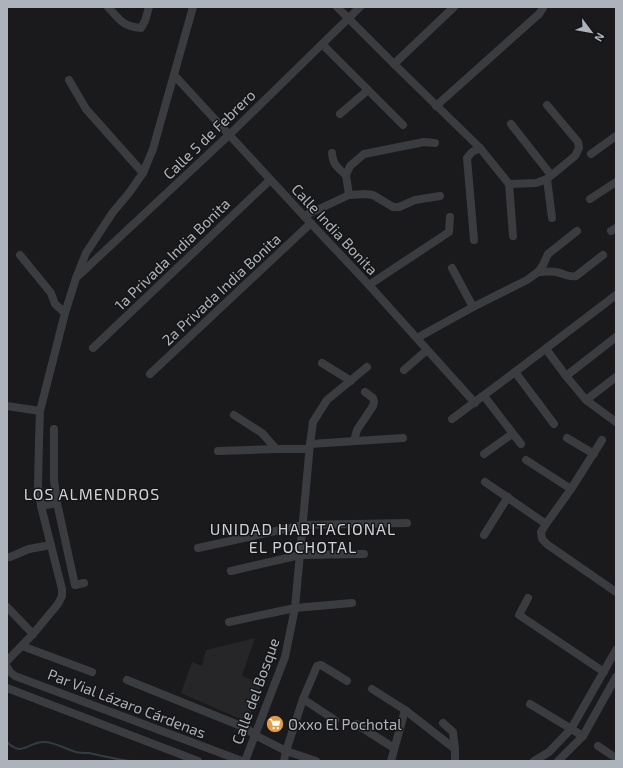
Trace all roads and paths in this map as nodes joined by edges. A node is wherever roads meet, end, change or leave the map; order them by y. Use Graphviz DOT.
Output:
graph roads {
  1 [pos="108,7"];
  2 [pos="149,7"];
  3 [pos="193,7"];
  4 [pos="337,7"];
  5 [pos="360,7"];
  6 [pos="454,7"];
  7 [pos="543,8"];
  8 [pos="348,18"];
  9 [pos="322,44"];
  10 [pos="394,64"];
  11 [pos="174,75"];
  12 [pos="69,80"];
  13 [pos="368,90"];
  14 [pos="547,105"];
  15 [pos="436,106"];
  16 [pos="340,114"];
  17 [pos="511,124"];
  18 [pos="403,125"];
  19 [pos="229,135"];
  20 [pos="616,136"];
  21 [pos="435,143"];
  22 [pos="480,148"];
  23 [pos="332,152"];
  24 [pos="591,154"];
  25 [pos="143,173"];
  26 [pos="346,175"];
  27 [pos="549,177"];
  28 [pos="270,180"];
  29 [pos="616,182"];
  30 [pos="509,184"];
  31 [pos="349,195"];
  32 [pos="440,196"];
  33 [pos="590,199"];
  34 [pos="304,216"];
  35 [pos="450,217"];
  36 [pos="552,218"];
  37 [pos="311,224"];
  38 [pos="577,231"];
  39 [pos="514,236"];
  40 [pos="474,240"];
  41 [pos="20,255"];
  42 [pos="603,255"];
  43 [pos="452,268"];
  44 [pos="538,272"];
  45 [pos="76,278"];
  46 [pos="370,285"];
  47 [pos="616,294"];
  48 [pos="473,307"];
  49 [pos="65,313"];
  50 [pos="616,337"];
  51 [pos="417,338"];
  52 [pos="93,348"];
  53 [pos="546,349"];
  54 [pos="427,350"];
  55 [pos="322,363"];
  56 [pos="367,367"];
  57 [pos="404,370"];
  58 [pos="515,372"];
  59 [pos="150,374"];
  60 [pos="566,376"];
  61 [pos="615,379"];
  62 [pos="351,381"];
  63 [pos="364,392"];
  64 [pos="484,396"];
  65 [pos="586,400"];
  66 [pos="475,403"];
  67 [pos="11,407"];
  68 [pos="40,411"];
  69 [pos="7,415"];
  70 [pos="234,415"];
  71 [pos="452,419"];
  72 [pos="616,422"];
  73 [pos="554,424"];
  74 [pos="54,429"];
  75 [pos="512,434"];
  76 [pos="403,438"];
  77 [pos="566,438"];
  78 [pos="602,440"];
  79 [pos="354,441"];
  80 [pos="521,444"];
  81 [pos="309,447"];
  82 [pos="276,449"];
  83 [pos="218,451"];
  84 [pos="484,454"];
  85 [pos="594,454"];
  86 [pos="526,460"];
  87 [pos="485,482"];
  88 [pos="571,489"];
  89 [pos="508,497"];
  90 [pos="57,503"];
  91 [pos="41,506"];
  92 [pos="407,523"];
  93 [pos="546,524"];
  94 [pos="303,525"];
  95 [pos="484,535"];
  96 [pos="51,545"];
  97 [pos="198,548"];
  98 [pos="364,554"];
  99 [pos="300,555"];
  100 [pos="10,557"];
  101 [pos="231,571"];
  102 [pos="84,583"];
  103 [pos="616,592"];
  104 [pos="528,598"];
  105 [pos="352,603"];
  106 [pos="7,607"];
  107 [pos="295,608"];
  108 [pos="229,622"];
  109 [pos="33,634"];
  110 [pos="22,646"];
  111 [pos="616,650"];
  112 [pos="7,661"];
  113 [pos="7,667"];
  114 [pos="92,672"];
  115 [pos="604,672"];
  116 [pos="616,677"];
  117 [pos="127,680"];
  118 [pos="347,681"];
  119 [pos="9,689"];
  120 [pos="372,689"];
  121 [pos="304,699"];
  122 [pos="530,704"];
  123 [pos="405,710"];
  124 [pos="334,720"];
  125 [pos="443,723"];
  126 [pos="356,724"];
  127 [pos="571,729"];
  128 [pos="255,735"];
  129 [pos="583,736"];
  130 [pos="598,746"];
  131 [pos="394,748"];
  132 [pos="455,749"];
  133 [pos="286,752"];
  134 [pos="616,758"];
  135 [pos="198,761"];
  136 [pos="243,761"];
  137 [pos="284,761"];
  138 [pos="316,761"];
  139 [pos="391,761"];
  140 [pos="455,761"];
  141 [pos="534,761"];
  142 [pos="558,761"];
  1 -- 2 [label="street"];
  3 -- 11 [label="street"];
  4 -- 8 [label="street"];
  5 -- 8 [label="street, Calle 5 de Febrero"];
  6 -- 10 [label="street"];
  7 -- 15 [label="street"];
  8 -- 9 [label="street, Calle 5 de Febrero"];
  8 -- 10 [label="street"];
  9 -- 13 [label="street"];
  9 -- 19 [label="street, Calle 5 de Febrero"];
  10 -- 15 [label="street"];
  11 -- 19 [label="street, Calle India Bonita"];
  11 -- 25 [label="street"];
  12 -- 25 [label="street"];
  13 -- 16 [label="street"];
  13 -- 18 [label="street"];
  14 -- 27 [label="street"];
  15 -- 22 [label="street"];
  17 -- 27 [label="street"];
  19 -- 28 [label="street, Calle India Bonita"];
  19 -- 45 [label="street, Calle 5 de Febrero"];
  20 -- 24 [label="street"];
  21 -- 26 [label="street"];
  22 -- 30 [label="street"];
  22 -- 40 [label="street"];
  23 -- 26 [label="street"];
  25 -- 45 [label="street"];
  26 -- 31 [label="street"];
  27 -- 30 [label="street"];
  27 -- 36 [label="street"];
  28 -- 34 [label="street, Calle India Bonita"];
  28 -- 52 [label="street, 1a Privada India Bonita"];
  29 -- 33 [label="street"];
  30 -- 39 [label="street"];
  31 -- 32 [label="street"];
  31 -- 34 [label="street"];
  34 -- 37 [label="street, Calle India Bonita"];
  35 -- 46 [label="street"];
  37 -- 46 [label="street, Calle India Bonita"];
  37 -- 59 [label="street, 2a Privada India Bonita"];
  38 -- 44 [label="street"];
  41 -- 49 [label="street"];
  42 -- 44 [label="street"];
  43 -- 48 [label="street"];
  44 -- 48 [label="street"];
  45 -- 49 [label="street"];
  46 -- 51 [label="street, Calle India Bonita"];
  47 -- 53 [label="street"];
  48 -- 51 [label="street"];
  49 -- 68 [label="street"];
  50 -- 60 [label="street"];
  51 -- 54 [label="street, Calle India Bonita"];
  53 -- 58 [label="street"];
  53 -- 60 [label="street"];
  54 -- 57 [label="street"];
  54 -- 66 [label="street, Calle India Bonita"];
  55 -- 62 [label="street"];
  56 -- 62 [label="street, Calle del Bosque"];
  58 -- 64 [label="street"];
  58 -- 73 [label="street"];
  60 -- 65 [label="street"];
  61 -- 65 [label="street"];
  62 -- 81 [label="street, Calle del Bosque"];
  63 -- 79 [label="street"];
  64 -- 66 [label="street"];
  64 -- 75 [label="street"];
  65 -- 72 [label="street"];
  66 -- 71 [label="street"];
  67 -- 68 [label="street"];
  67 -- 69 [label="street"];
  68 -- 91 [label="street"];
  70 -- 82 [label="street"];
  74 -- 90 [label="street"];
  75 -- 80 [label="street"];
  75 -- 84 [label="street"];
  76 -- 79 [label="street"];
  77 -- 85 [label="street"];
  78 -- 85 [label="street"];
  79 -- 81 [label="street"];
  81 -- 82 [label="street"];
  81 -- 94 [label="street, Calle del Bosque"];
  82 -- 83 [label="street"];
  85 -- 88 [label="street"];
  86 -- 88 [label="street"];
  87 -- 89 [label="street"];
  88 -- 93 [label="street"];
  89 -- 93 [label="street"];
  89 -- 95 [label="street"];
  90 -- 91 [label="street"];
  90 -- 102 [label="street"];
  91 -- 96 [label="street"];
  92 -- 94 [label="street"];
  93 -- 103 [label="street"];
  94 -- 97 [label="street"];
  94 -- 99 [label="street, Calle del Bosque"];
  96 -- 100 [label="street"];
  96 -- 109 [label="street"];
  98 -- 99 [label="street"];
  99 -- 101 [label="street"];
  99 -- 107 [label="street, Calle del Bosque"];
  104 -- 115 [label="street"];
  105 -- 107 [label="street"];
  106 -- 109 [label="street"];
  107 -- 108 [label="street"];
  107 -- 128 [label="street, Calle del Bosque"];
  109 -- 110 [label="street"];
  110 -- 112 [label="street"];
  110 -- 114 [label="street"];
  111 -- 115 [label="street"];
  113 -- 136 [label="street, Par Vial Lázaro Cárdenas"];
  115 -- 127 [label="street"];
  116 -- 129 [label="street"];
  117 -- 128 [label="street"];
  118 -- 121 [label="street"];
  119 -- 135 [label="street"];
  120 -- 123 [label="street"];
  121 -- 124 [label="street"];
  121 -- 133 [label="street"];
  122 -- 127 [label="street"];
  123 -- 131 [label="street"];
  123 -- 132 [label="street"];
  125 -- 132 [label="street"];
  126 -- 131 [label="street"];
  127 -- 129 [label="street"];
  127 -- 141 [label="street"];
  128 -- 133 [label="street"];
  128 -- 136 [label="street, Calle del Bosque"];
  129 -- 142 [label="street"];
  130 -- 134 [label="street"];
  131 -- 139 [label="street"];
  132 -- 140 [label="street"];
  133 -- 137 [label="street"];
  133 -- 138 [label="street"];
}
